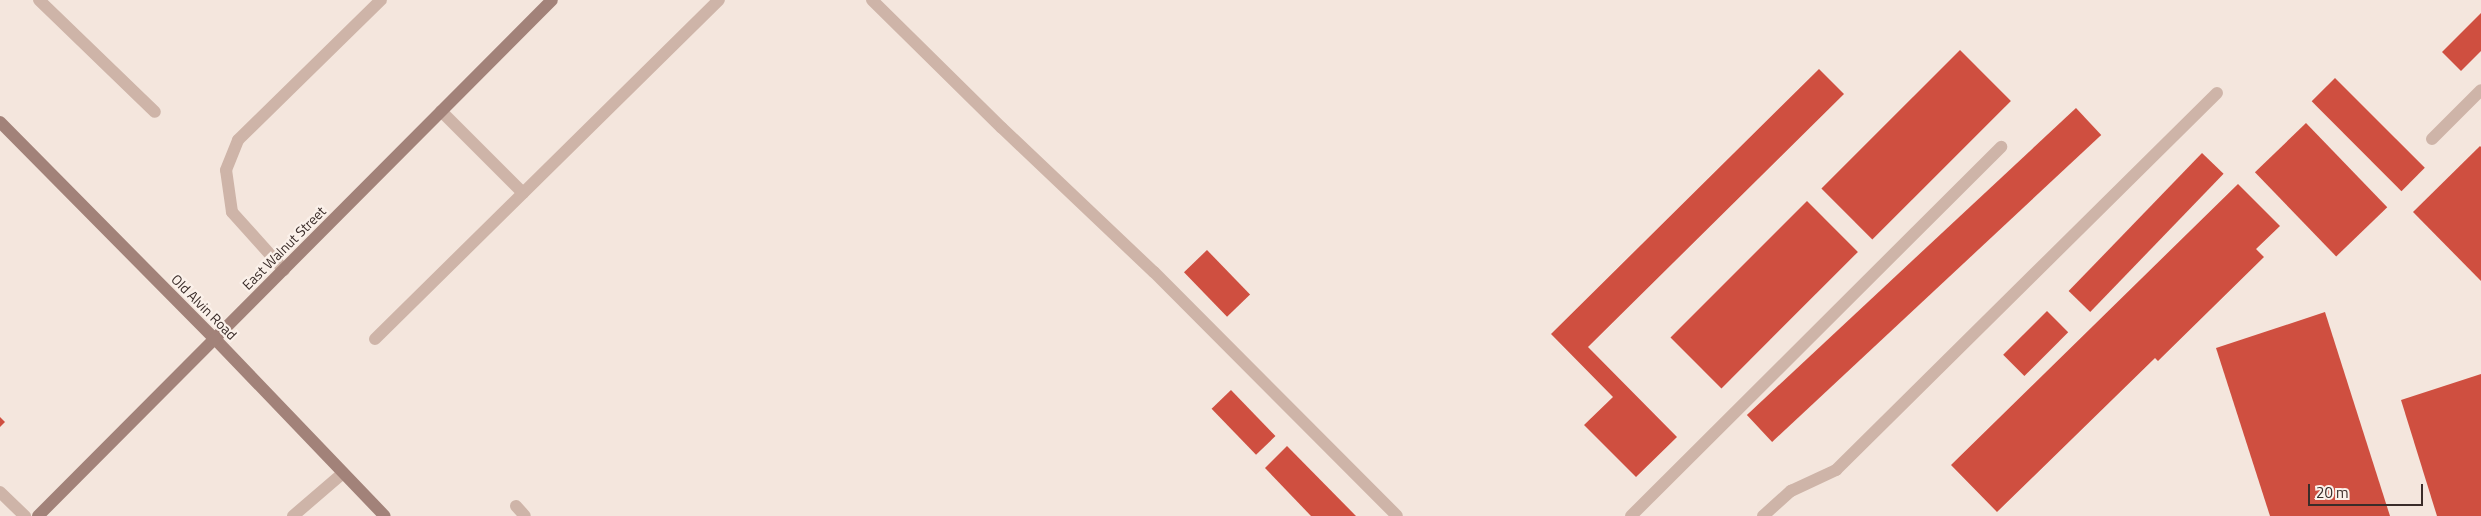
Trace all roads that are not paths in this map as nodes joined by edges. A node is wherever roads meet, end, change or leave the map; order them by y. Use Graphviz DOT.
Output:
graph roads {
  1 [pos="39,0"];
  2 [pos="381,0"];
  3 [pos="552,0"];
  4 [pos="720,0"];
  5 [pos="872,0"];
  6 [pos="2481,90"];
  7 [pos="2217,93"];
  8 [pos="441,111"];
  9 [pos="155,112"];
  10 [pos="0,122"];
  11 [pos="2432,139"];
  12 [pos="2001,147"];
  13 [pos="523,193"];
  14 [pos="284,270"];
  15 [pos="214,339"];
  16 [pos="375,339"];
  17 [pos="343,473"];
  18 [pos="0,492"];
  19 [pos="25,516"];
  20 [pos="38,516"];
  21 [pos="293,516"];
  22 [pos="385,516"];
  23 [pos="1397,516"];
  24 [pos="1631,516"];
  25 [pos="1763,516"];
  1 -- 9 [label="street"];
  2 -- 14 [label="street"];
  3 -- 8 [label="street, East Walnut Street"];
  4 -- 13 [label="street"];
  5 -- 23 [label="street"];
  6 -- 11 [label="street"];
  7 -- 25 [label="street"];
  8 -- 13 [label="street"];
  8 -- 14 [label="street, East Walnut Street"];
  10 -- 15 [label="street, Old Alvin Road"];
  12 -- 24 [label="street"];
  13 -- 16 [label="street"];
  14 -- 15 [label="street, East Walnut Street"];
  15 -- 17 [label="street, Old Alvin Road"];
  15 -- 20 [label="street, East Walnut Street"];
  17 -- 21 [label="street"];
  17 -- 22 [label="street, Old Alvin Road"];
  18 -- 19 [label="street"];
}
